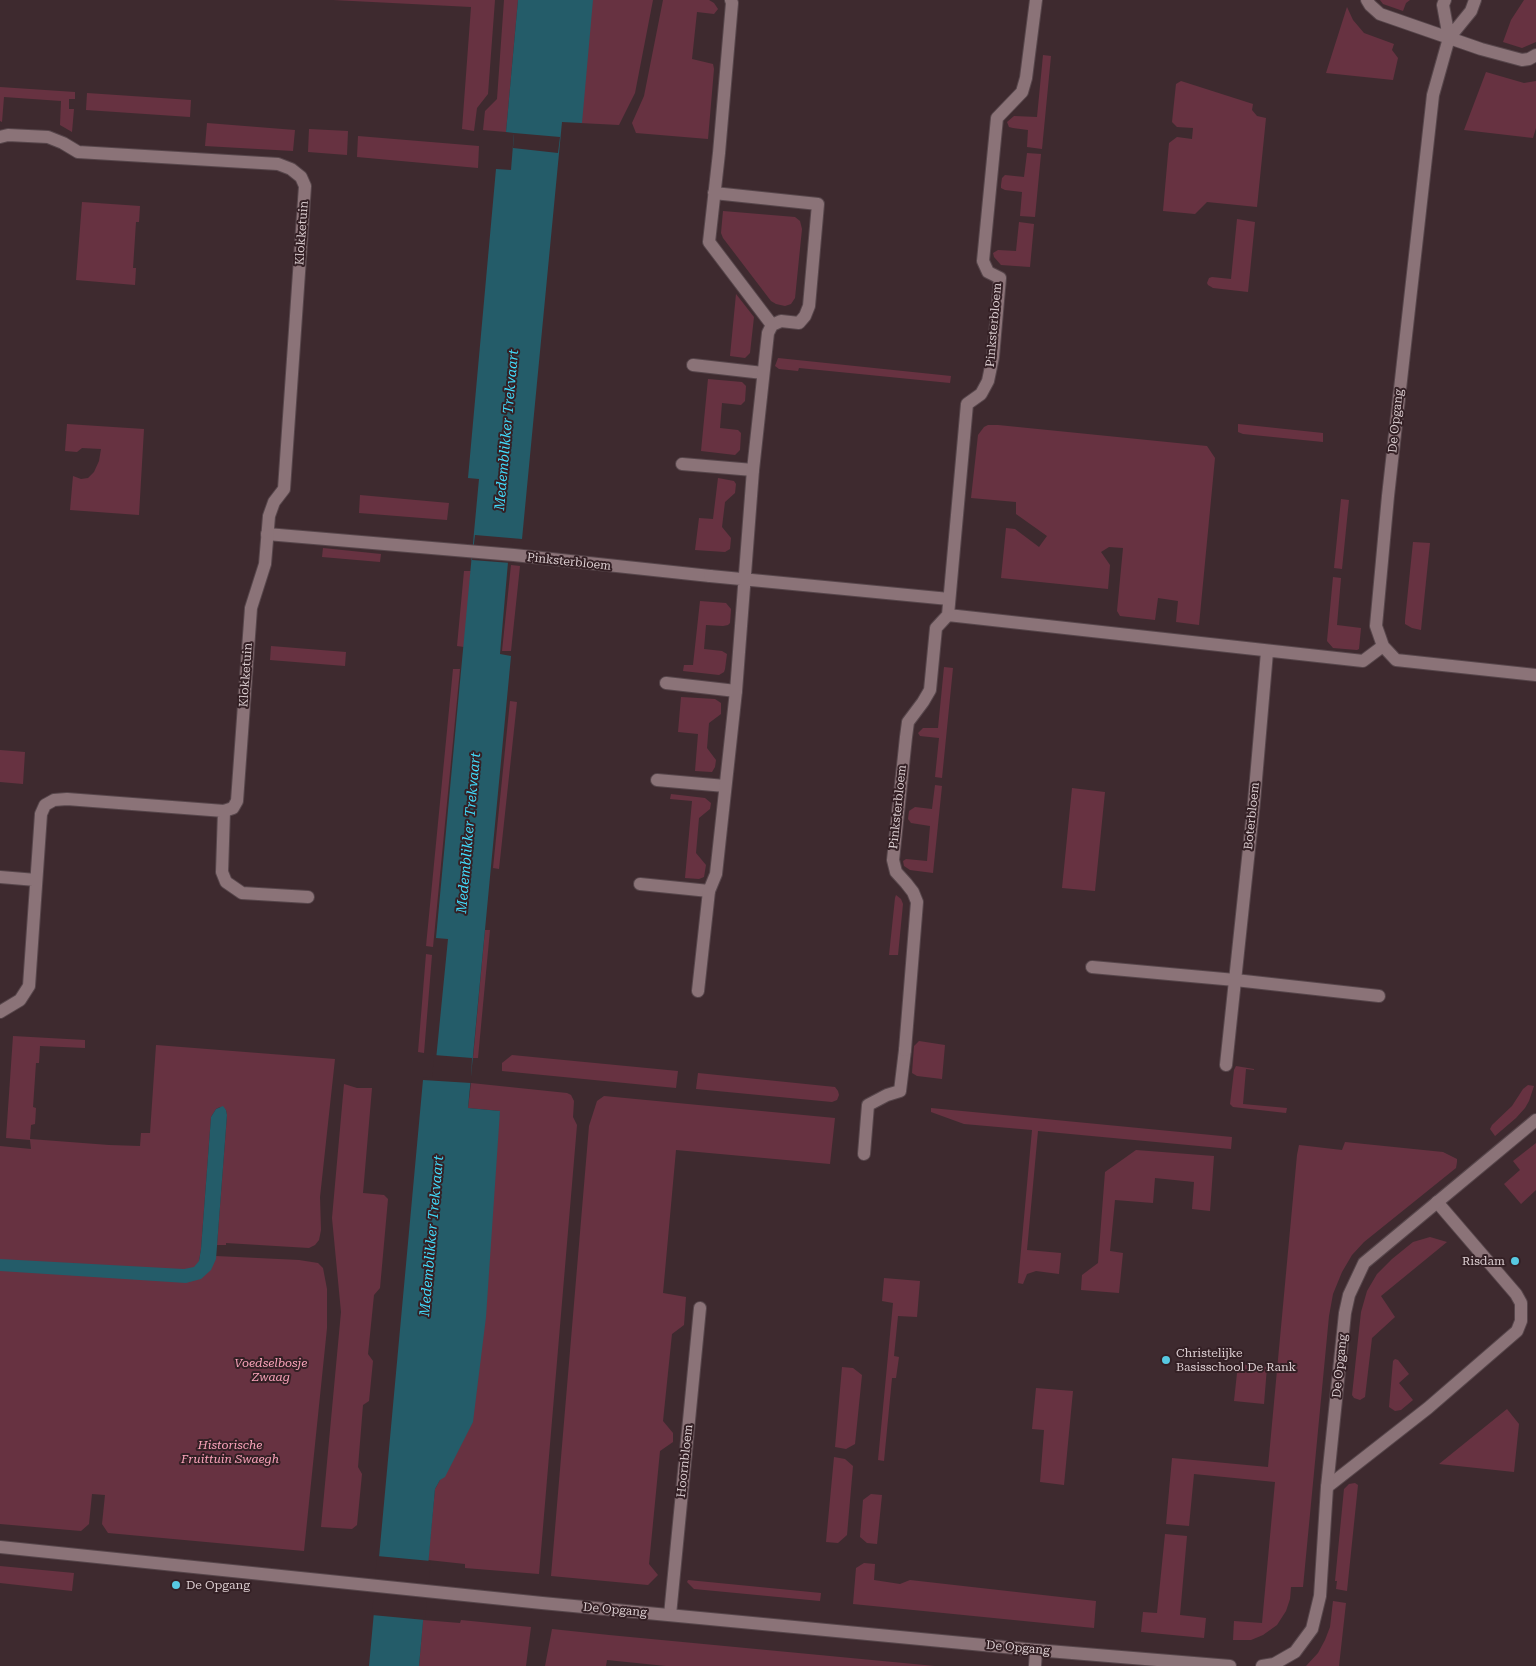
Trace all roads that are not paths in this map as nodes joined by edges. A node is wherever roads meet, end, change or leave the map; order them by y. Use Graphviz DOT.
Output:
graph roads {
  1 [pos="730,0"];
  2 [pos="1036,0"];
  3 [pos="1367,0"];
  4 [pos="1445,0"];
  5 [pos="1475,0"];
  6 [pos="1449,38"];
  7 [pos="1536,55"];
  8 [pos="0,137"];
  9 [pos="714,193"];
  10 [pos="772,325"];
  11 [pos="693,365"];
  12 [pos="763,373"];
  13 [pos="682,464"];
  14 [pos="753,470"];
  15 [pos="267,534"];
  16 [pos="744,579"];
  17 [pos="949,599"];
  18 [pos="948,615"];
  19 [pos="1383,646"];
  20 [pos="1267,652"];
  21 [pos="1536,675"];
  22 [pos="666,683"];
  23 [pos="736,691"];
  24 [pos="656,780"];
  25 [pos="725,786"];
  26 [pos="224,811"];
  27 [pos="0,878"];
  28 [pos="36,880"];
  29 [pos="640,884"];
  30 [pos="709,891"];
  31 [pos="308,897"];
  32 [pos="1092,967"];
  33 [pos="1235,980"];
  34 [pos="698,991"];
  35 [pos="1379,996"];
  36 [pos="0,1012"];
  37 [pos="1226,1065"];
  38 [pos="1536,1120"];
  39 [pos="864,1154"];
  40 [pos="1437,1202"];
  41 [pos="700,1308"];
  42 [pos="1327,1487"];
  43 [pos="0,1547"];
  44 [pos="670,1615"];
  45 [pos="1036,1650"];
  46 [pos="1034,1666"];
  47 [pos="1230,1666"];
  48 [pos="1262,1666"];
  1 -- 9 [label="street"];
  2 -- 17 [label="street, Pinksterbloem"];
  3 -- 6 [label="street"];
  4 -- 6 [label="street, De Opgang"];
  5 -- 6 [label="street, De Opgang"];
  6 -- 7 [label="street"];
  6 -- 19 [label="street, De Opgang"];
  8 -- 15 [label="street, Klokketuin"];
  9 -- 10 [label="street"];
  9 -- 10 [label="street"];
  10 -- 12 [label="street"];
  11 -- 12 [label="street"];
  12 -- 14 [label="street"];
  13 -- 14 [label="street"];
  14 -- 16 [label="street"];
  15 -- 16 [label="street, Pinksterbloem"];
  15 -- 26 [label="street, Klokketuin"];
  16 -- 17 [label="street, Pinksterbloem"];
  16 -- 23 [label="street"];
  17 -- 18 [label="street, Pinksterbloem"];
  18 -- 20 [label="street"];
  18 -- 39 [label="street, Pinksterbloem"];
  19 -- 20 [label="street"];
  19 -- 21 [label="street"];
  20 -- 33 [label="street, Boterbloem"];
  22 -- 23 [label="street"];
  23 -- 25 [label="street"];
  24 -- 25 [label="street"];
  25 -- 30 [label="street"];
  26 -- 28 [label="street"];
  26 -- 31 [label="street"];
  27 -- 28 [label="street"];
  28 -- 36 [label="street"];
  29 -- 30 [label="street"];
  30 -- 34 [label="street"];
  32 -- 33 [label="street"];
  33 -- 35 [label="street"];
  33 -- 37 [label="street, Boterbloem"];
  38 -- 40 [label="street, De Opgang"];
  40 -- 42 [label="street, De Opgang"];
  40 -- 42 [label="street"];
  41 -- 44 [label="street, Hoornbloem"];
  42 -- 48 [label="street, De Opgang"];
  43 -- 44 [label="street, De Opgang"];
  44 -- 45 [label="street, De Opgang"];
  45 -- 46 [label="street"];
  45 -- 47 [label="street, De Opgang"];
}
